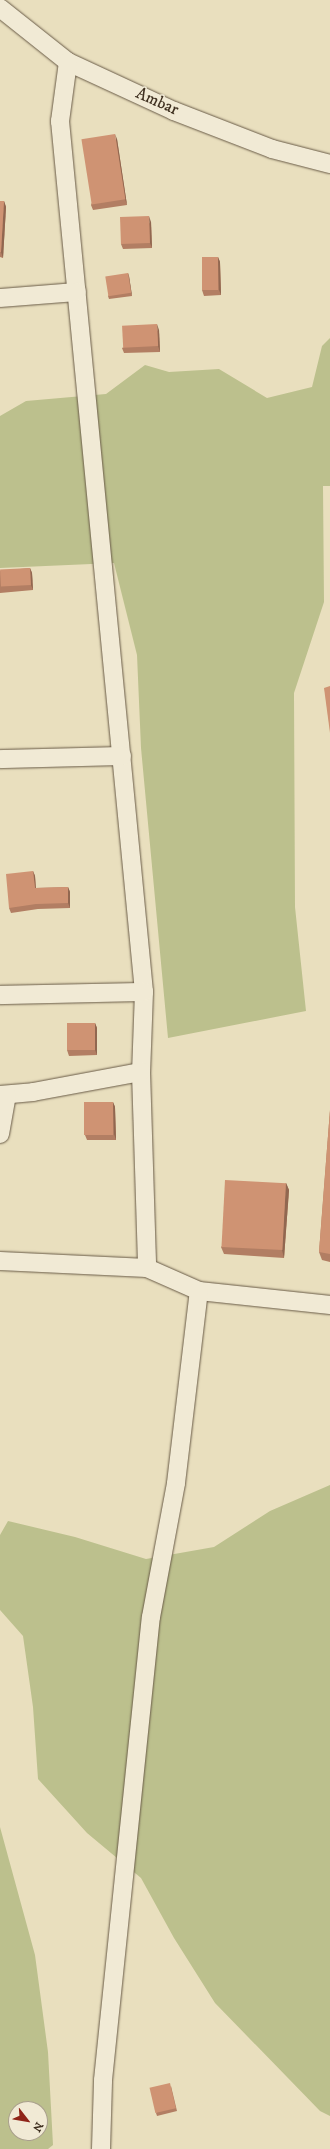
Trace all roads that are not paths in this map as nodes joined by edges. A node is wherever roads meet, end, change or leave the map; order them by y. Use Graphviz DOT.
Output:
graph roads {
  1 [pos="0,8"];
  2 [pos="68,62"];
  3 [pos="330,164"];
  4 [pos="77,292"];
  5 [pos="0,298"];
  6 [pos="122,756"];
  7 [pos="0,759"];
  8 [pos="144,992"];
  9 [pos="0,995"];
  10 [pos="141,1072"];
  11 [pos="4,1095"];
  12 [pos="0,1134"];
  13 [pos="0,1261"];
  14 [pos="147,1268"];
  15 [pos="199,1291"];
  16 [pos="330,1305"];
  17 [pos="101,2149"];
  1 -- 2 [label="street, Ambar"];
  2 -- 3 [label="street, Ambar"];
  2 -- 4 [label="street"];
  4 -- 5 [label="street"];
  4 -- 6 [label="street"];
  6 -- 7 [label="street"];
  6 -- 8 [label="street"];
  8 -- 9 [label="street"];
  8 -- 10 [label="street"];
  10 -- 11 [label="street"];
  10 -- 14 [label="street"];
  11 -- 12 [label="street"];
  13 -- 14 [label="street"];
  14 -- 15 [label="street"];
  15 -- 16 [label="street"];
  15 -- 17 [label="street"];
}
